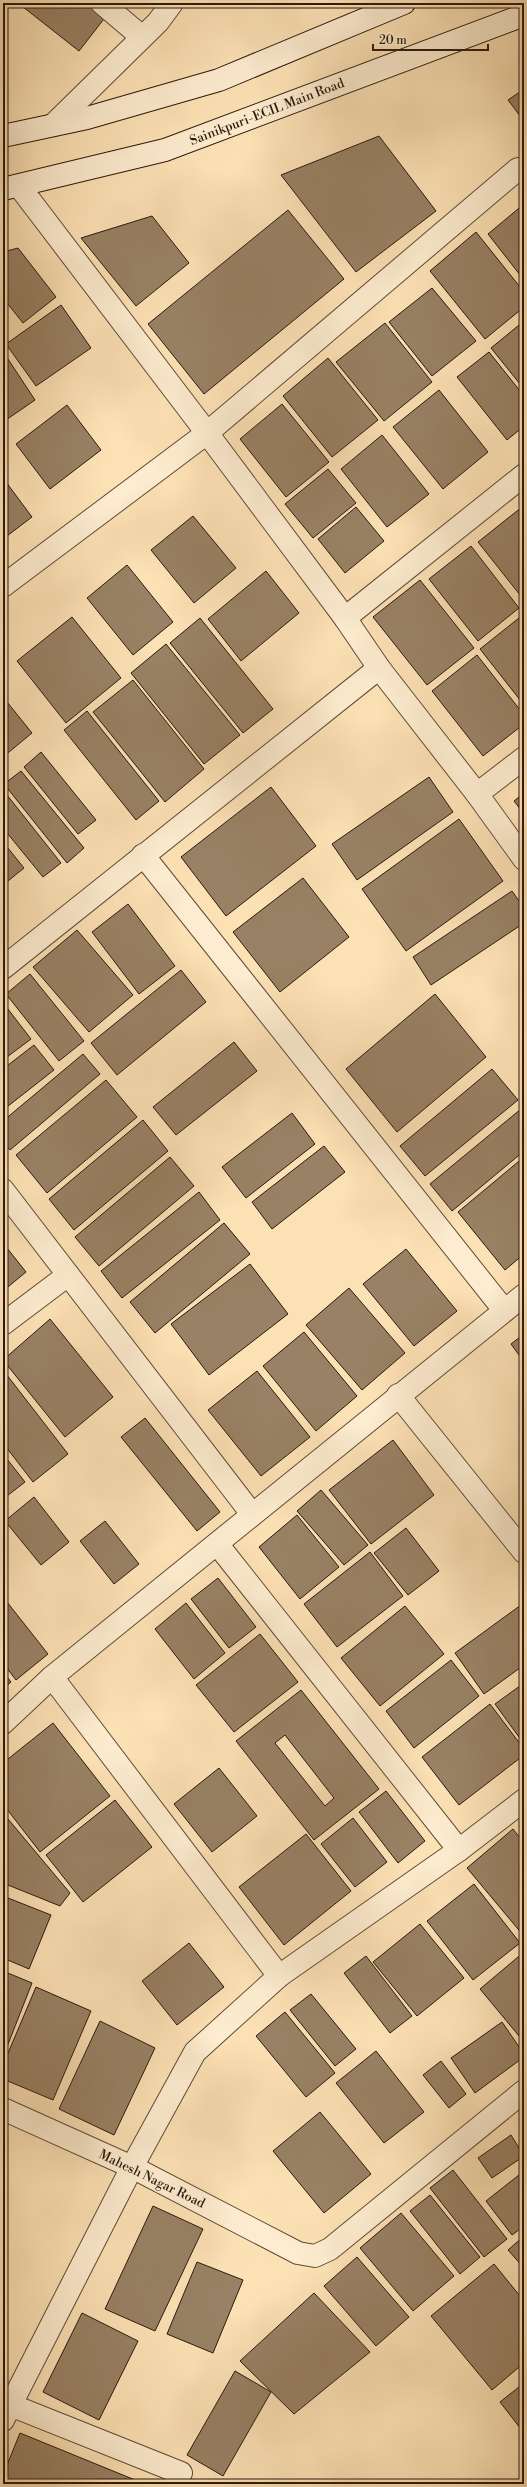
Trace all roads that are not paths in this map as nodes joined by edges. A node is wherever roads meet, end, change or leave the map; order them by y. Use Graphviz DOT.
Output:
graph roads {
  1 [pos="102,3"];
  2 [pos="172,3"];
  3 [pos="404,3"];
  4 [pos="524,15"];
  5 [pos="142,37"];
  6 [pos="53,125"];
  7 [pos="3,136"];
  8 [pos="518,169"];
  9 [pos="11,188"];
  10 [pos="207,433"];
  11 [pos="524,475"];
  12 [pos="3,586"];
  13 [pos="345,618"];
  14 [pos="379,668"];
  15 [pos="524,758"];
  16 [pos="477,794"];
  17 [pos="143,855"];
  18 [pos="524,859"];
  19 [pos="3,968"];
  20 [pos="3,1190"];
  21 [pos="68,1275"];
  22 [pos="524,1295"];
  23 [pos="504,1310"];
  24 [pos="3,1324"];
  25 [pos="398,1396"];
  26 [pos="252,1514"];
  27 [pos="218,1545"];
  28 [pos="524,1552"];
  29 [pos="52,1677"];
  30 [pos="3,1723"];
  31 [pos="524,1800"];
  32 [pos="459,1850"];
  33 [pos="279,1976"];
  34 [pos="523,2095"];
  35 [pos="3,2109"];
  36 [pos="132,2167"];
  37 [pos="5,2409"];
  38 [pos="181,2473"];
  1 -- 5 [label="street"];
  2 -- 5 [label="street"];
  3 -- 6 [label="street"];
  4 -- 9 [label="street, Sainikpuri-ECIL Main Road"];
  5 -- 6 [label="street"];
  6 -- 7 [label="street"];
  8 -- 10 [label="street"];
  9 -- 10 [label="street"];
  10 -- 12 [label="street"];
  10 -- 13 [label="street"];
  11 -- 13 [label="street"];
  13 -- 14 [label="street"];
  14 -- 16 [label="street"];
  14 -- 17 [label="street"];
  15 -- 16 [label="street"];
  16 -- 18 [label="street"];
  17 -- 19 [label="street"];
  17 -- 23 [label="street"];
  20 -- 21 [label="street"];
  21 -- 24 [label="street"];
  21 -- 26 [label="street"];
  22 -- 23 [label="street"];
  23 -- 25 [label="street"];
  25 -- 26 [label="street"];
  25 -- 28 [label="street"];
  26 -- 27 [label="street"];
  27 -- 29 [label="street"];
  27 -- 32 [label="street"];
  29 -- 30 [label="street"];
  29 -- 33 [label="street"];
  31 -- 32 [label="street"];
  32 -- 33 [label="street"];
  33 -- 36 [label="street"];
  34 -- 36 [label="street, Mahesh Nagar Road"];
  35 -- 36 [label="street, Mahesh Nagar Road"];
  36 -- 37 [label="street"];
  37 -- 38 [label="street"];
}
